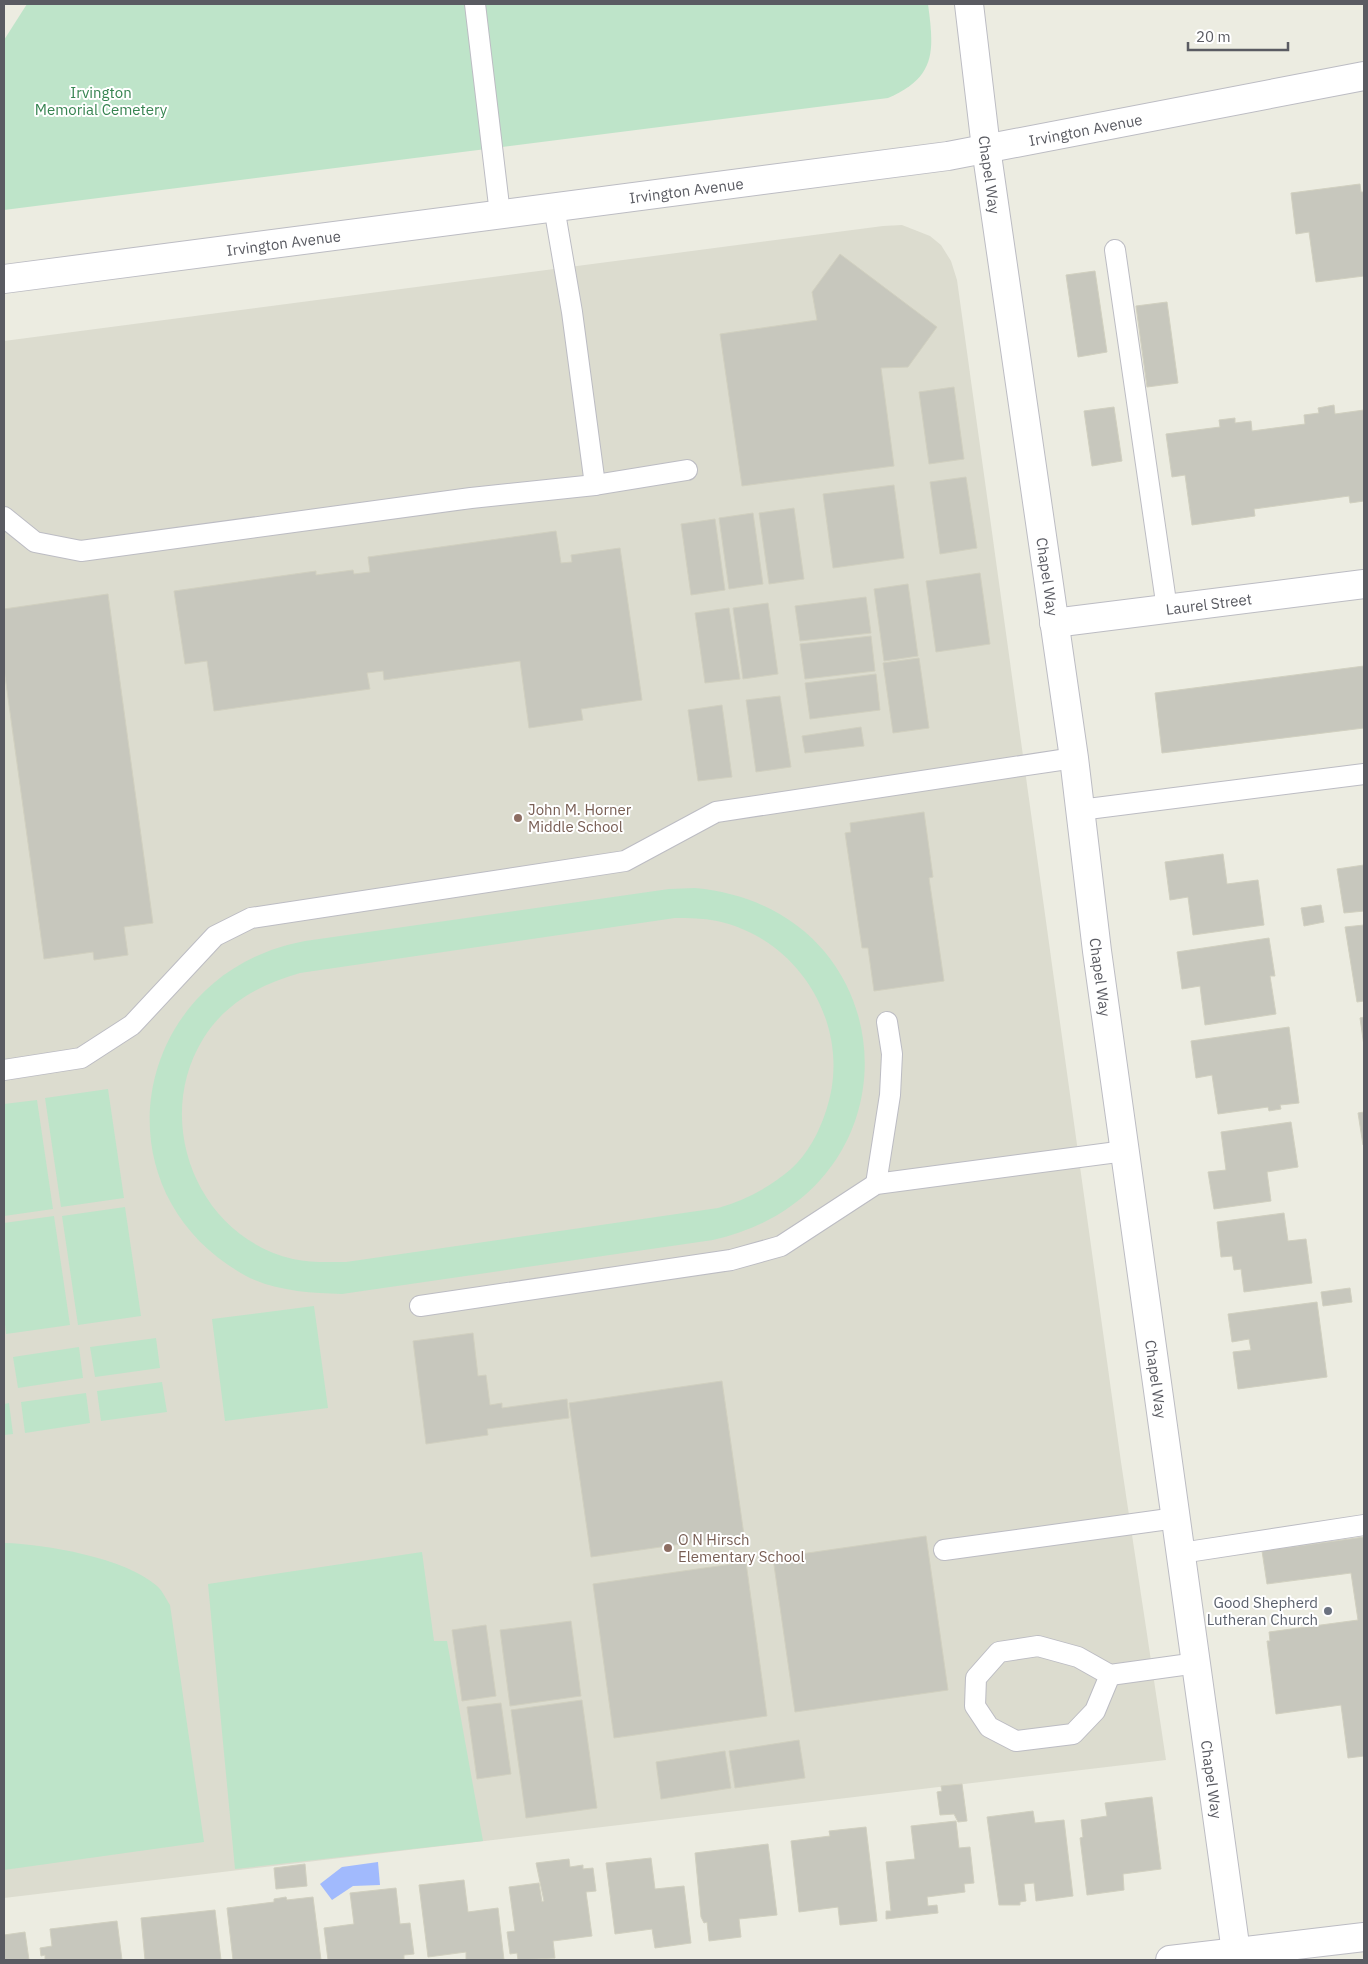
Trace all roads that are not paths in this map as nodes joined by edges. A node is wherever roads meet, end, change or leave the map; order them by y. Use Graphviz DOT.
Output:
graph roads {
  1 [pos="475,4"];
  2 [pos="969,4"];
  3 [pos="1364,76"];
  4 [pos="986,148"];
  5 [pos="554,207"];
  6 [pos="500,214"];
  7 [pos="1115,250"];
  8 [pos="4,279"];
  9 [pos="687,470"];
  10 [pos="595,485"];
  11 [pos="4,517"];
  12 [pos="1364,584"];
  13 [pos="1167,609"];
  14 [pos="1054,623"];
  15 [pos="1074,758"];
  16 [pos="1364,774"];
  17 [pos="1080,810"];
  18 [pos="887,1022"];
  19 [pos="4,1070"];
  20 [pos="1125,1151"];
  21 [pos="876,1184"];
  22 [pos="420,1306"];
  23 [pos="1176,1518"];
  24 [pos="1364,1525"];
  25 [pos="944,1550"];
  26 [pos="1181,1553"];
  27 [pos="1197,1663"];
  28 [pos="1110,1675"];
  29 [pos="1364,1937"];
  30 [pos="1236,1952"];
  31 [pos="1170,1960"];
  1 -- 6 [label="lane"];
  2 -- 4 [label="street, Chapel Way"];
  3 -- 4 [label="street, Irvington Avenue"];
  4 -- 5 [label="street, Irvington Avenue"];
  4 -- 14 [label="street, Chapel Way"];
  5 -- 6 [label="street, Irvington Avenue"];
  5 -- 10 [label="lane"];
  6 -- 8 [label="street, Irvington Avenue"];
  7 -- 13 [label="lane"];
  9 -- 10 [label="lane"];
  10 -- 11 [label="lane"];
  12 -- 13 [label="street, Laurel Street"];
  13 -- 14 [label="street, Laurel Street"];
  14 -- 15 [label="street, Chapel Way"];
  15 -- 17 [label="street, Chapel Way"];
  15 -- 19 [label="lane"];
  16 -- 17 [label="lane"];
  17 -- 20 [label="street, Chapel Way"];
  18 -- 21 [label="lane"];
  20 -- 21 [label="lane"];
  20 -- 23 [label="street, Chapel Way"];
  21 -- 22 [label="lane"];
  23 -- 25 [label="lane"];
  23 -- 26 [label="street, Chapel Way"];
  24 -- 26 [label="lane"];
  26 -- 27 [label="street, Chapel Way"];
  27 -- 28 [label="lane"];
  27 -- 30 [label="street, Chapel Way"];
  28 -- 28 [label="lane"];
  29 -- 30 [label="street"];
  30 -- 31 [label="street"];
}
